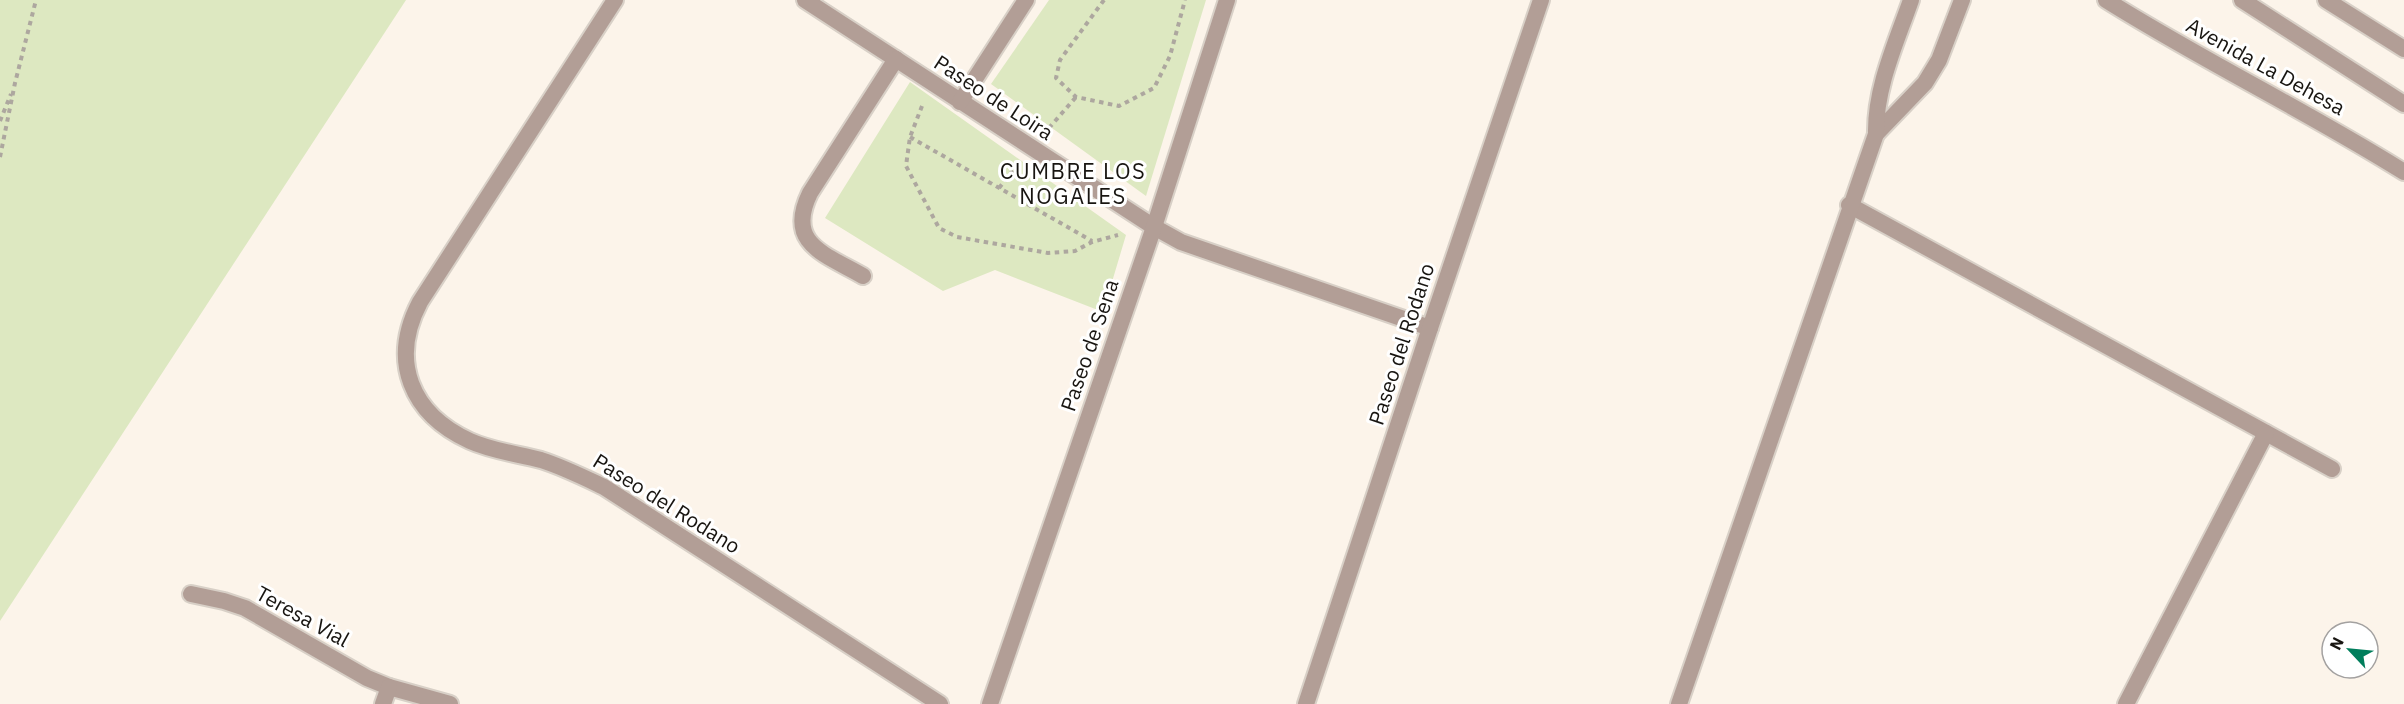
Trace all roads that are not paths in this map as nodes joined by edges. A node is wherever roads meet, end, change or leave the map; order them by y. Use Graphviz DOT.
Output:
graph roads {
  1 [pos="615,0"];
  2 [pos="805,0"];
  3 [pos="1026,0"];
  4 [pos="1227,0"];
  5 [pos="1541,0"];
  6 [pos="1911,0"];
  7 [pos="1962,0"];
  8 [pos="2106,0"];
  9 [pos="2242,0"];
  10 [pos="2326,0"];
  11 [pos="2404,49"];
  12 [pos="896,59"];
  13 [pos="960,102"];
  14 [pos="2404,104"];
  15 [pos="1876,134"];
  16 [pos="2402,172"];
  17 [pos="1849,205"];
  18 [pos="1154,227"];
  19 [pos="863,276"];
  20 [pos="1430,328"];
  21 [pos="2266,433"];
  22 [pos="2332,469"];
  23 [pos="191,594"];
  24 [pos="389,687"];
  25 [pos="383,704"];
  26 [pos="450,704"];
  27 [pos="940,704"];
  28 [pos="990,704"];
  29 [pos="1306,704"];
  30 [pos="1679,704"];
  31 [pos="2126,704"];
  1 -- 27 [label="street, Paseo del Rodano"];
  2 -- 12 [label="street, Paseo de Loira"];
  3 -- 13 [label="street"];
  4 -- 18 [label="street, Paseo de Sena"];
  5 -- 20 [label="street, Paseo del Rodano"];
  6 -- 15 [label="street"];
  7 -- 15 [label="street"];
  8 -- 16 [label="street, Avenida La Dehesa"];
  9 -- 14 [label="street, Avenida La Dehesa"];
  10 -- 11 [label="street"];
  12 -- 13 [label="street, Paseo de Loira"];
  12 -- 19 [label="street"];
  13 -- 18 [label="street, Paseo de Loira"];
  15 -- 17 [label="street"];
  17 -- 21 [label="street"];
  17 -- 30 [label="street"];
  18 -- 20 [label="street, Paseo de Loira"];
  18 -- 28 [label="street, Paseo de Sena"];
  20 -- 29 [label="street, Paseo del Rodano"];
  21 -- 22 [label="street"];
  21 -- 31 [label="street"];
  23 -- 24 [label="street, Teresa Vial"];
  24 -- 25 [label="street"];
  24 -- 26 [label="street, Teresa Vial"];
}
